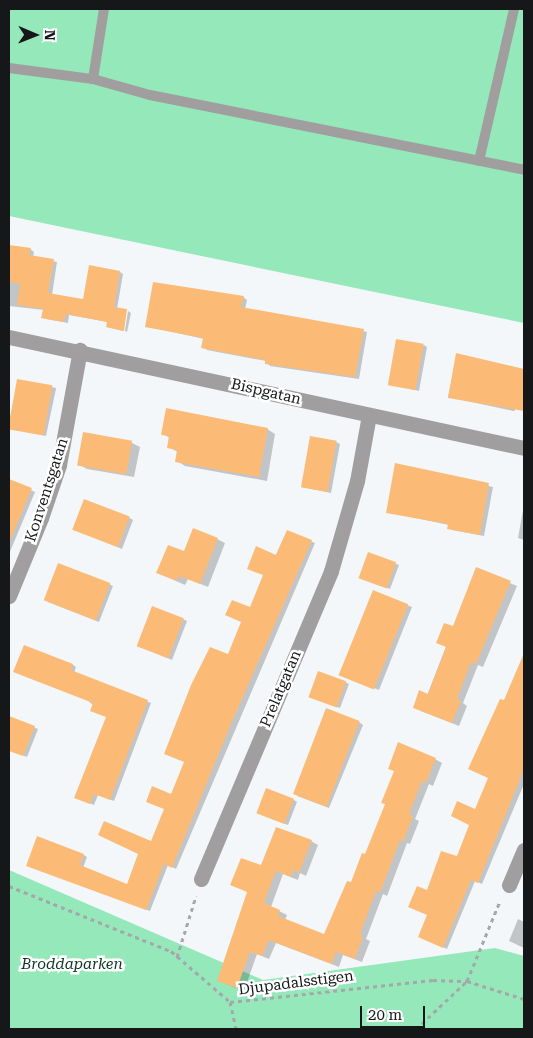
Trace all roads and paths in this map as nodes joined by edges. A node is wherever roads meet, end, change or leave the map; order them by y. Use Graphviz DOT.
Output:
graph roads {
  1 [pos="104,9"];
  2 [pos="514,9"];
  3 [pos="9,68"];
  4 [pos="93,79"];
  5 [pos="479,160"];
  6 [pos="524,170"];
  7 [pos="9,337"];
  8 [pos="80,350"];
  9 [pos="369,415"];
  10 [pos="524,448"];
  11 [pos="9,596"];
  12 [pos="524,850"];
  13 [pos="201,879"];
  14 [pos="509,885"];
  15 [pos="9,886"];
  16 [pos="177,958"];
  17 [pos="467,982"];
  18 [pos="524,999"];
  19 [pos="230,1002"];
  20 [pos="236,1029"];
  21 [pos="416,1029"];
  1 -- 4 [label="lane"];
  2 -- 5 [label="lane"];
  3 -- 4 [label="lane"];
  4 -- 5 [label="lane"];
  5 -- 6 [label="lane"];
  7 -- 8 [label="street, Bispgatan"];
  8 -- 9 [label="street, Bispgatan"];
  8 -- 11 [label="street, Konventsgatan"];
  9 -- 10 [label="street, Bispgatan"];
  9 -- 13 [label="street, Prelatgatan"];
  12 -- 14 [label="street"];
  13 -- 16 [label="path"];
  14 -- 17 [label="path"];
  15 -- 16 [label="path, Djupadalsstigen"];
  16 -- 19 [label="path, Djupadalsstigen"];
  17 -- 18 [label="path, Djupadalsstigen"];
  17 -- 19 [label="path, Djupadalsstigen"];
  17 -- 21 [label="path"];
  19 -- 20 [label="path"];
}
